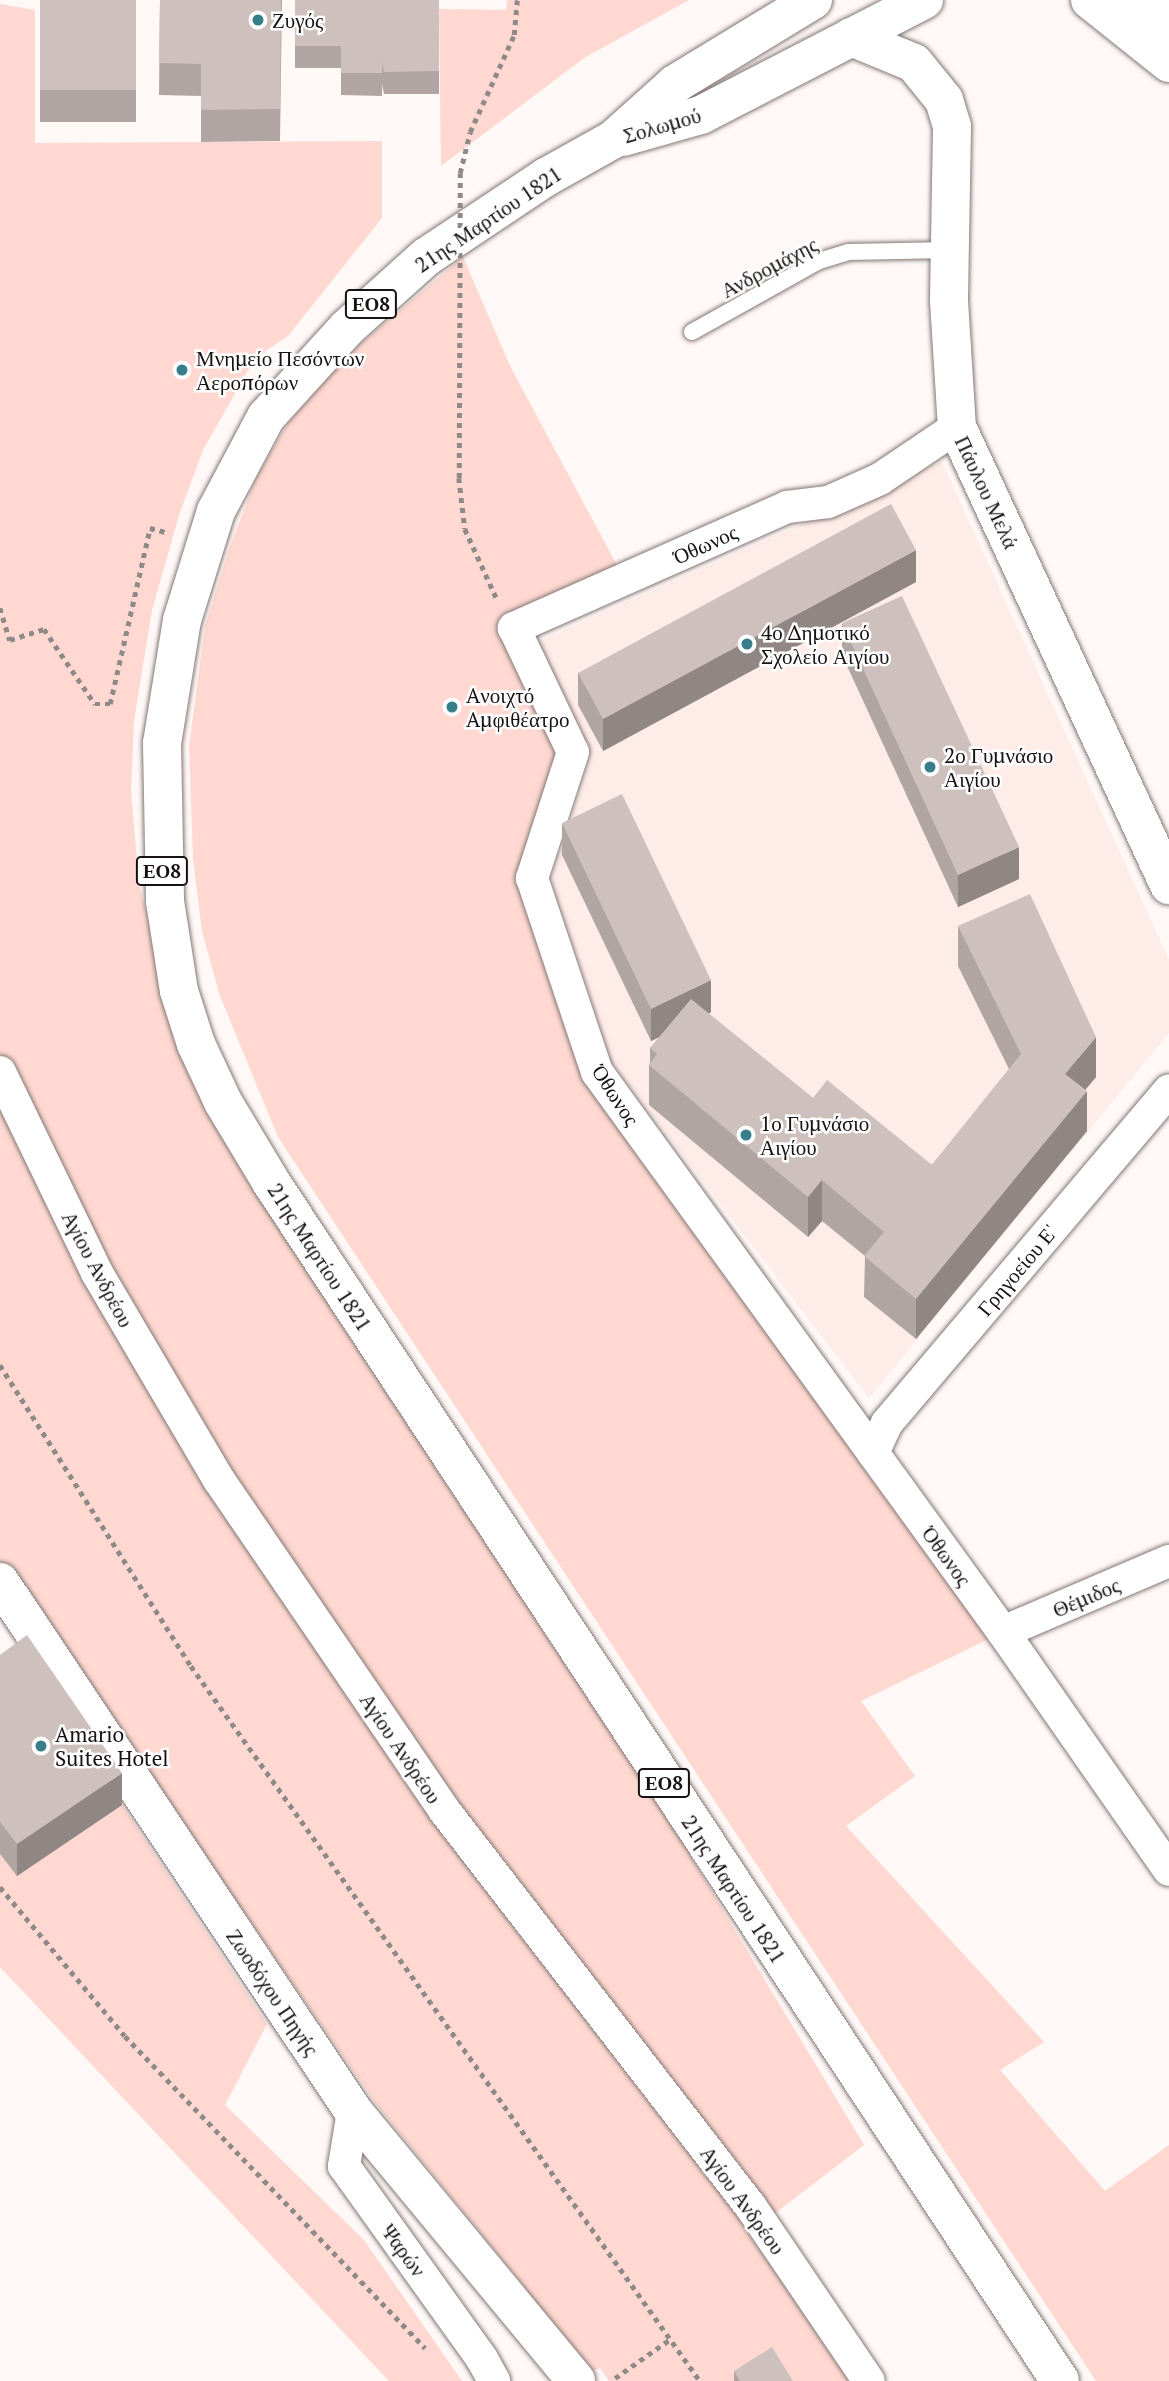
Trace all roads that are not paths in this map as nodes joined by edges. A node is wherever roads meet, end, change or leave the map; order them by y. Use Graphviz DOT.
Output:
graph roads {
  1 [pos="813,0"];
  2 [pos="924,0"];
  3 [pos="1090,0"];
  4 [pos="1139,0"];
  5 [pos="1169,23"];
  6 [pos="851,37"];
  7 [pos="1169,63"];
  8 [pos="614,139"];
  9 [pos="953,250"];
  10 [pos="692,332"];
  11 [pos="957,427"];
  12 [pos="1169,885"];
  13 [pos="0,1072"];
  14 [pos="1169,1091"];
  15 [pos="873,1453"];
  16 [pos="1169,1561"];
  17 [pos="0,1582"];
  18 [pos="1003,1632"];
  19 [pos="1117,1796"];
  20 [pos="1169,1837"];
  21 [pos="1169,1870"];
  22 [pos="353,2111"];
  23 [pos="494,2381"];
  24 [pos="576,2381"];
  25 [pos="869,2381"];
  26 [pos="1060,2381"];
  1 -- 8 [label="main road, Σολωμού / ΕΟ8"];
  2 -- 6 [label="main road, Σολωμού / ΕΟ8"];
  3 -- 7 [label="main road"];
  4 -- 5 [label="main road"];
  6 -- 8 [label="main road, Σολωμού / ΕΟ8"];
  6 -- 9 [label="main road, Πάυλου Μελά"];
  8 -- 26 [label="main road, 21ης Μαρτίου 1821 / ΕΟ8"];
  9 -- 10 [label="lane, Ανδρομάχης"];
  9 -- 11 [label="main road, Πάυλου Μελά"];
  11 -- 12 [label="main road, Πάυλου Μελά"];
  11 -- 15 [label="street, Όθωνος"];
  13 -- 25 [label="street, Αγίου Ανδρέου"];
  14 -- 15 [label="street, Γρηγοείου Ε'"];
  15 -- 18 [label="street, Όθωνος"];
  16 -- 18 [label="street, Θέμιδος"];
  17 -- 22 [label="main road, Ζωοδόχου Πηγής"];
  18 -- 19 [label="street, Όθωνος"];
  19 -- 20 [label="street"];
  19 -- 21 [label="street, Όθωνος"];
  22 -- 23 [label="street, Ψαρών"];
  22 -- 24 [label="main road, Ζωοδόχου Πηγής"];
}
